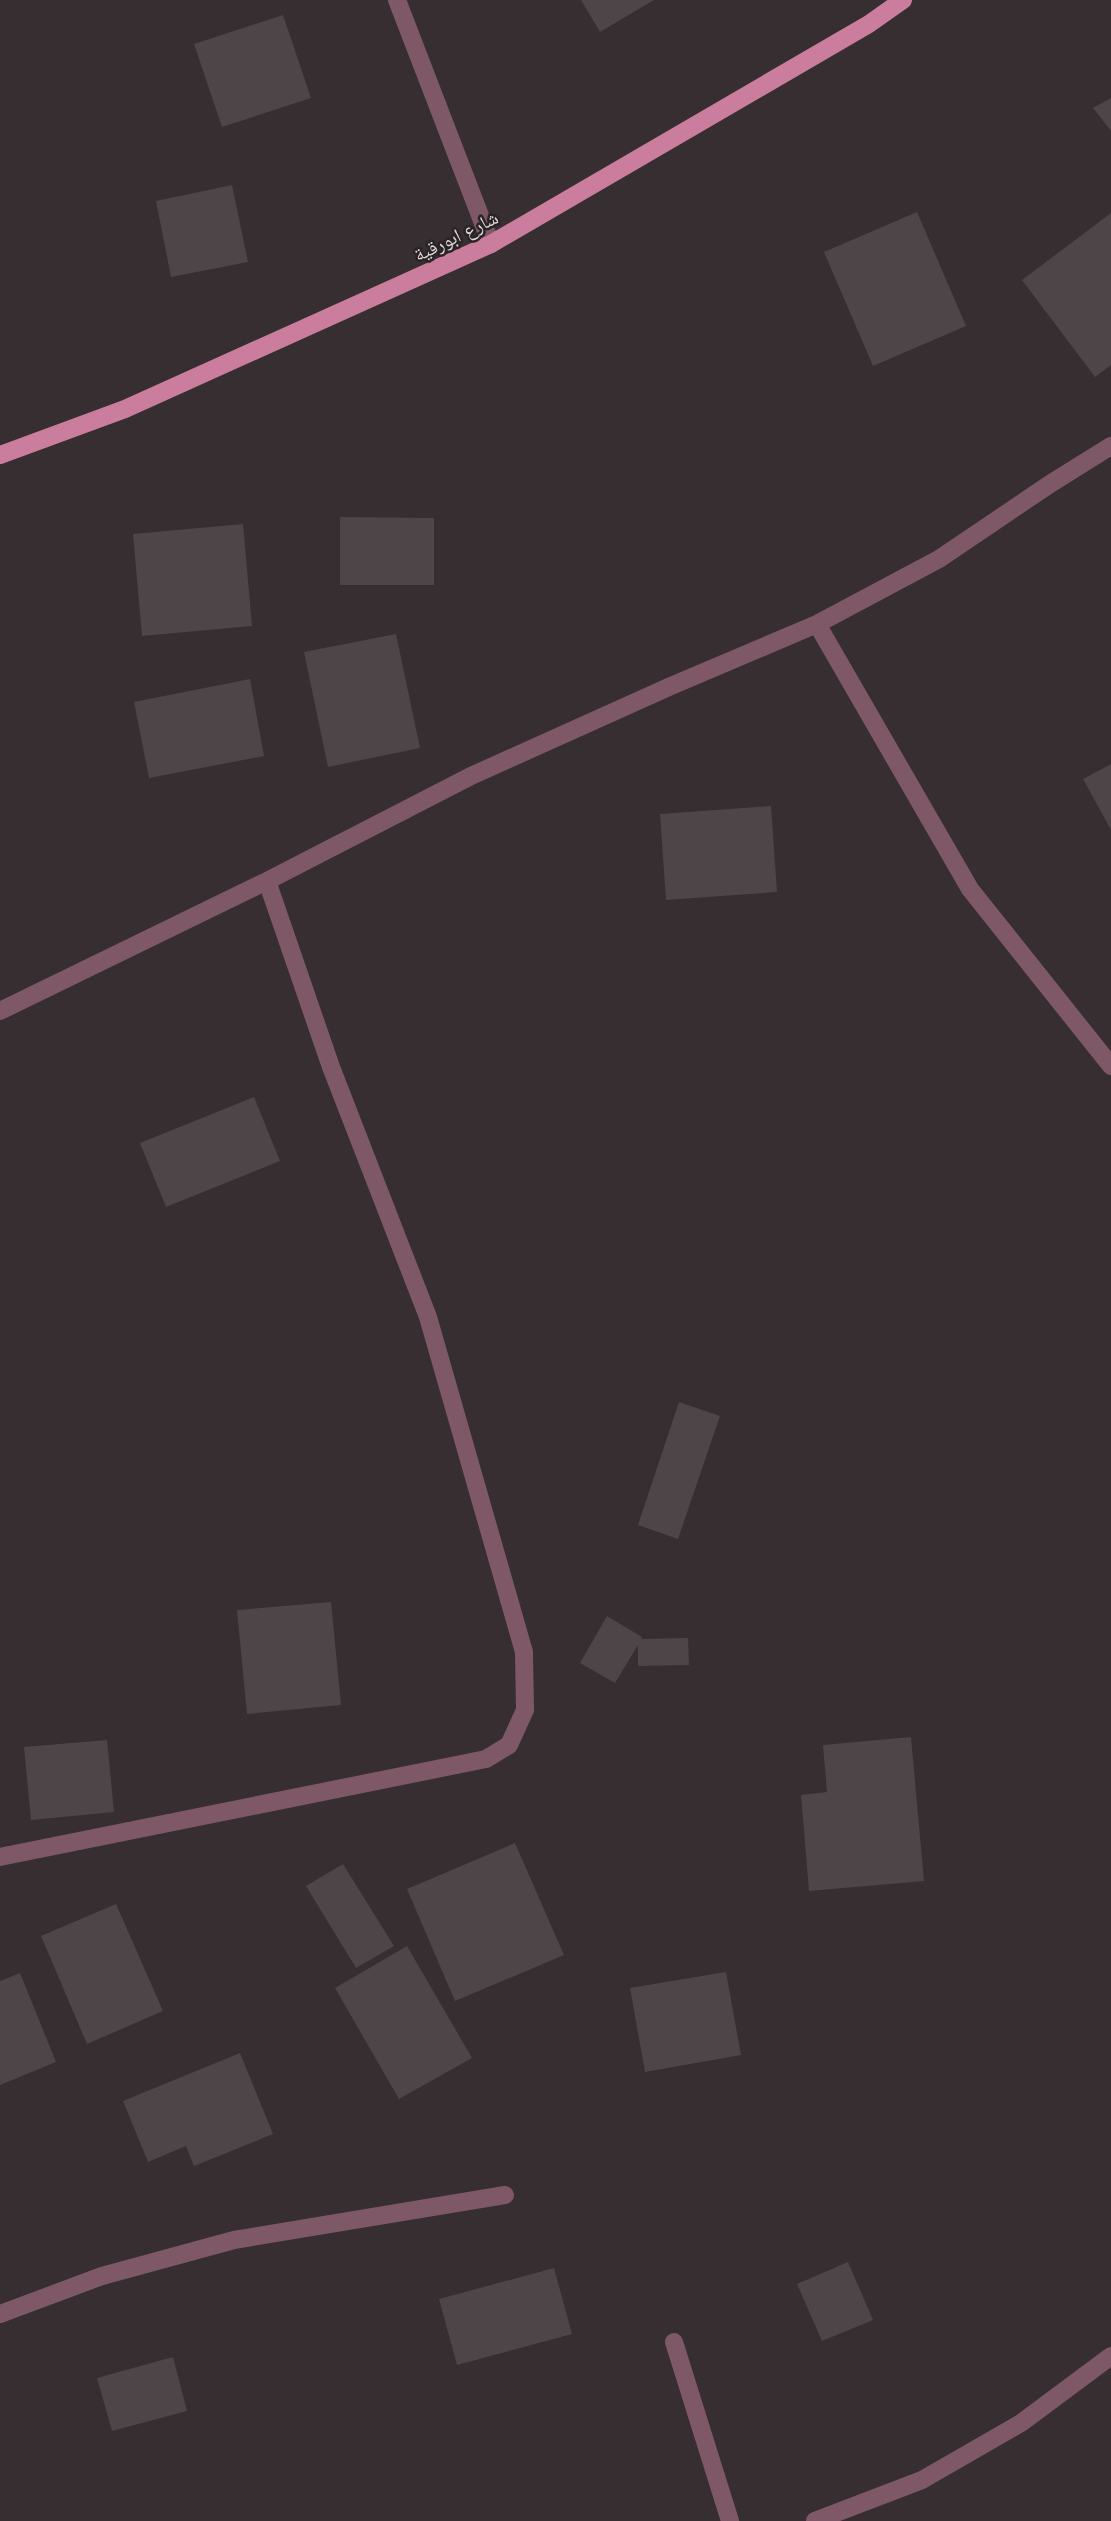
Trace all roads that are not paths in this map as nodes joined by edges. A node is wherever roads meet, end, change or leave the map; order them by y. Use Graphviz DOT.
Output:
graph roads {
  1 [pos="397,0"];
  2 [pos="903,0"];
  3 [pos="491,244"];
  4 [pos="1111,446"];
  5 [pos="0,455"];
  6 [pos="817,624"];
  7 [pos="267,881"];
  8 [pos="0,1011"];
  9 [pos="1111,1066"];
  10 [pos="0,1857"];
  11 [pos="505,2195"];
  12 [pos="0,2314"];
  13 [pos="674,2342"];
  14 [pos="1111,2356"];
  15 [pos="730,2521"];
  16 [pos="815,2521"];
  1 -- 3 [label="street"];
  2 -- 3 [label="main road, شارع ابورقية"];
  3 -- 5 [label="main road, شارع ابورقية"];
  4 -- 6 [label="street"];
  6 -- 7 [label="street"];
  6 -- 9 [label="street"];
  7 -- 8 [label="street"];
  7 -- 10 [label="street"];
  11 -- 12 [label="street"];
  13 -- 15 [label="street"];
  14 -- 16 [label="street"];
}
